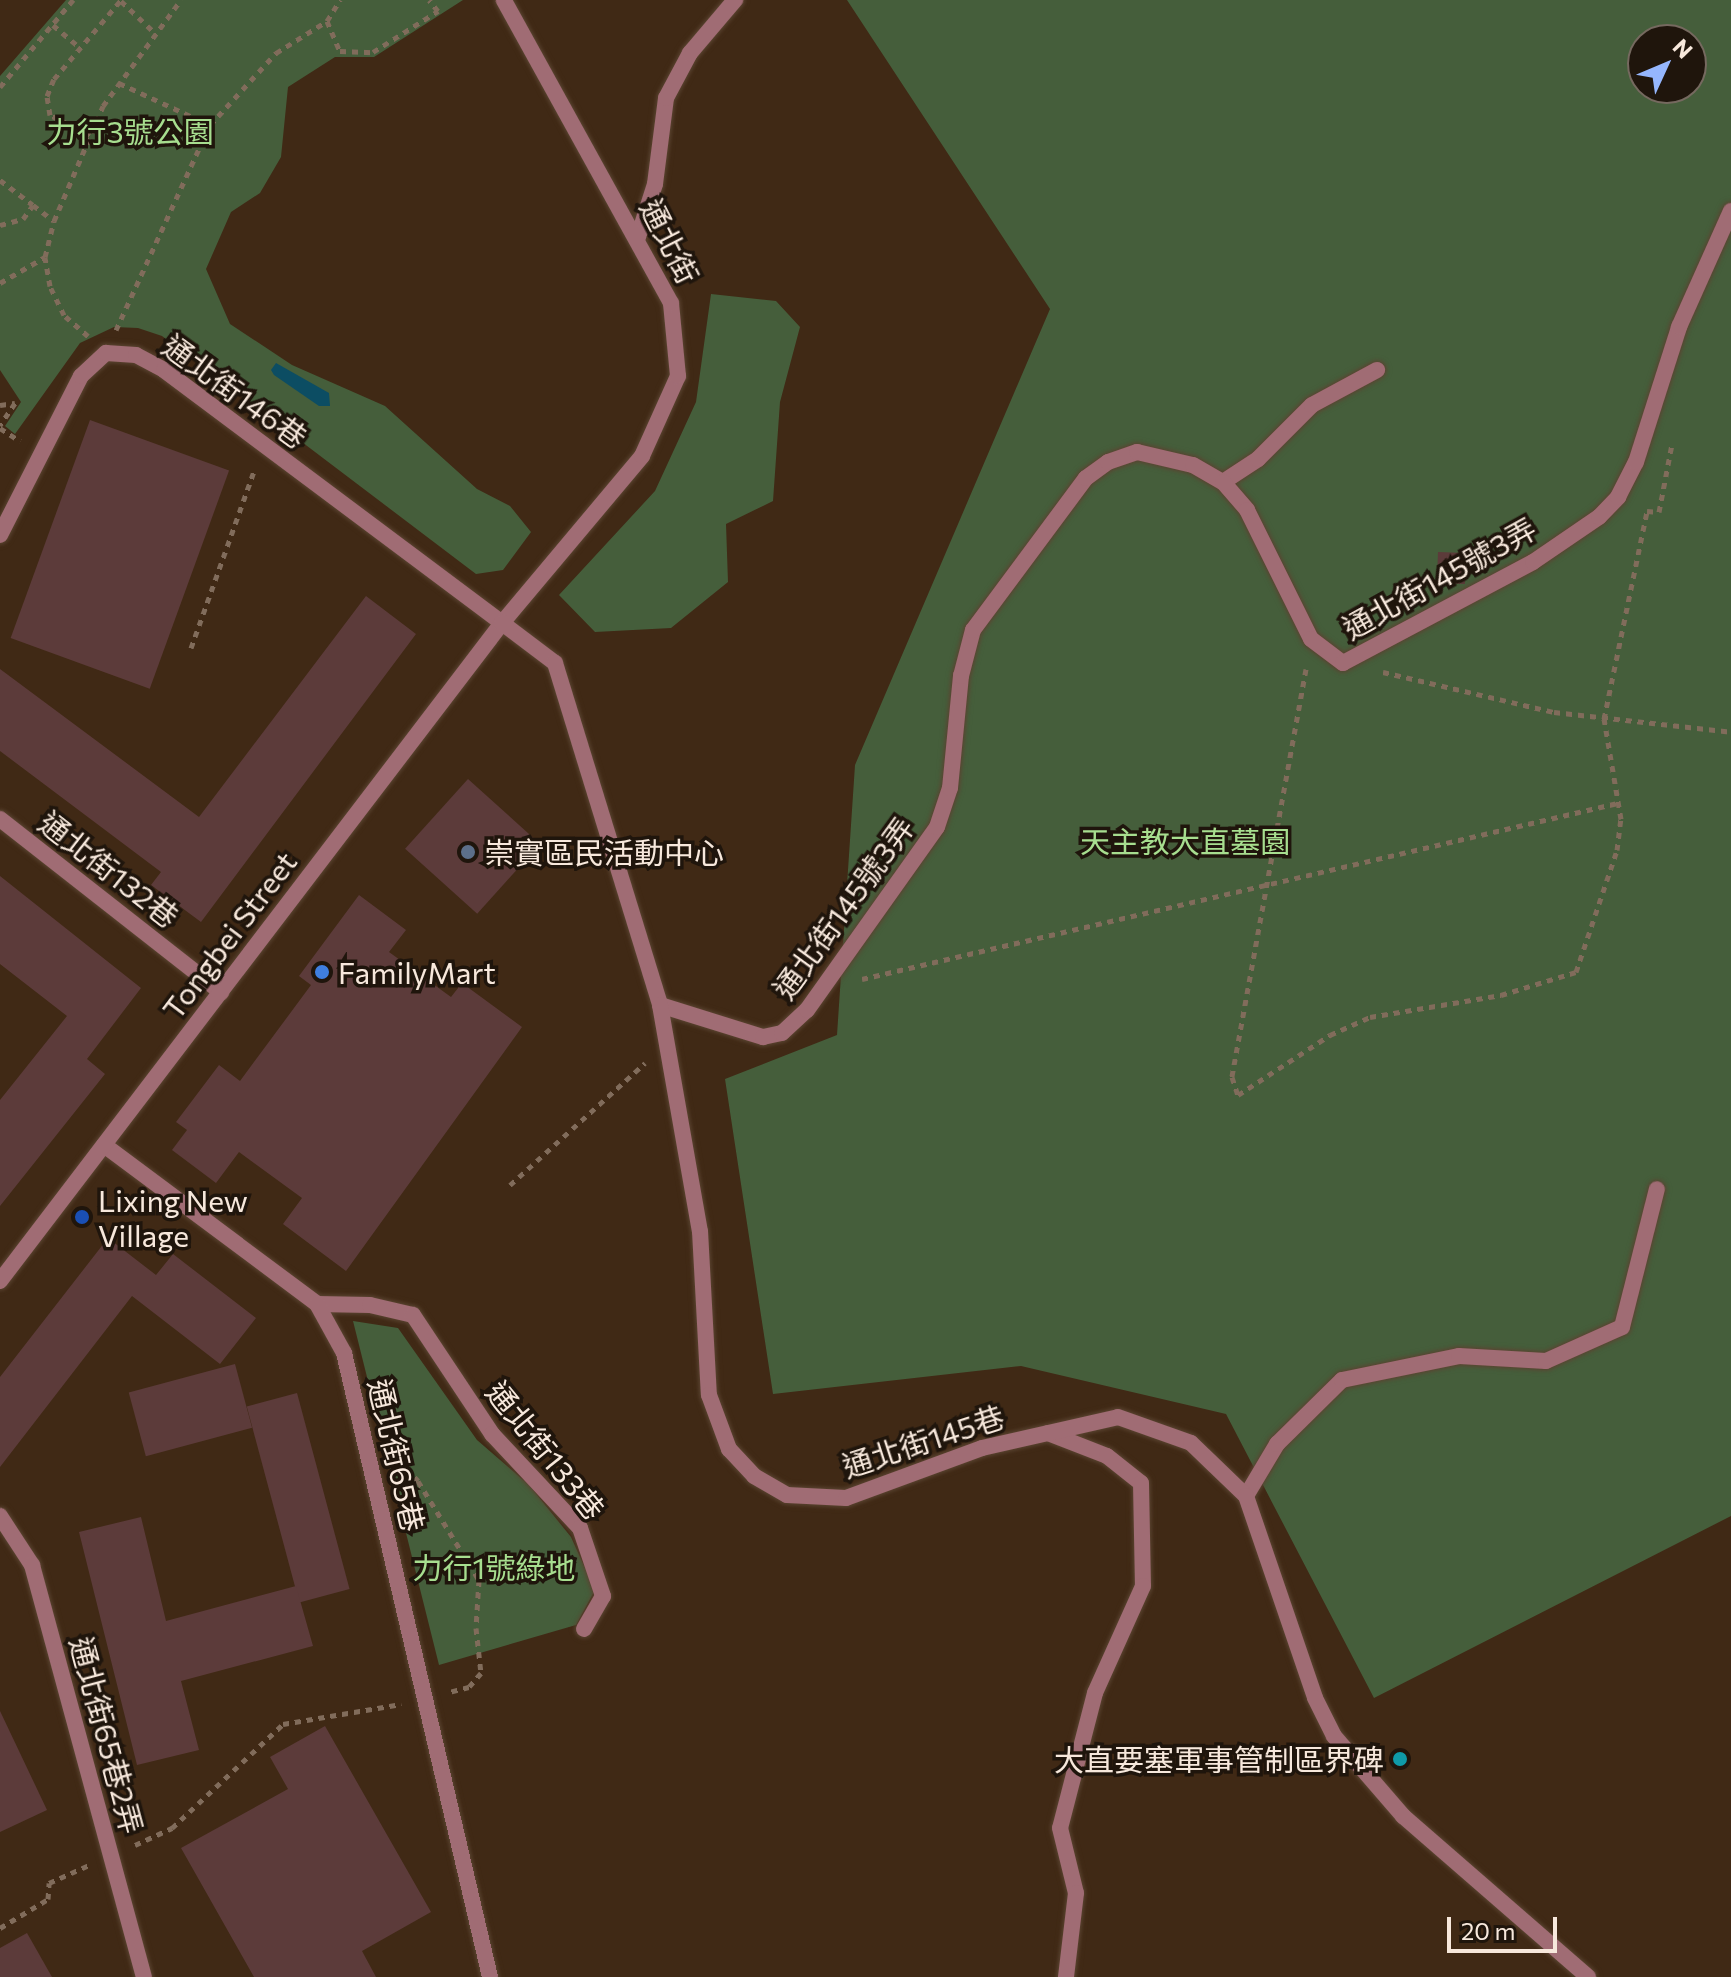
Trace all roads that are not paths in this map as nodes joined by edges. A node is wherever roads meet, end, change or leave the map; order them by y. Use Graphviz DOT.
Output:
graph roads {
  1 [pos="504,0"];
  2 [pos="735,0"];
  3 [pos="1731,211"];
  4 [pos="638,237"];
  5 [pos="1377,370"];
  6 [pos="1223,482"];
  7 [pos="0,535"];
  8 [pos="502,623"];
  9 [pos="0,819"];
  10 [pos="221,992"];
  11 [pos="660,1005"];
  12 [pos="104,1145"];
  13 [pos="1657,1189"];
  14 [pos="0,1281"];
  15 [pos="317,1304"];
  16 [pos="1048,1433"];
  17 [pos="1246,1496"];
  18 [pos="0,1516"];
  19 [pos="584,1629"];
  20 [pos="144,1977"];
  21 [pos="490,1977"];
  22 [pos="1066,1977"];
  23 [pos="1588,1977"];
  1 -- 4 [label="street, 通北街"];
  2 -- 4 [label="street"];
  3 -- 6 [label="street, 通北街145號3弄"];
  4 -- 8 [label="street, 通北街"];
  5 -- 6 [label="street"];
  6 -- 11 [label="street, 通北街145號3弄"];
  7 -- 8 [label="street, 通北街146巷"];
  8 -- 10 [label="street, Tongbei Street"];
  8 -- 11 [label="street, 通北街145巷"];
  9 -- 10 [label="street, 通北街132巷"];
  10 -- 12 [label="street, Tongbei Street"];
  11 -- 16 [label="street, 通北街145巷"];
  12 -- 14 [label="street, Tongbei Street"];
  12 -- 15 [label="street, 通北街65巷"];
  13 -- 17 [label="street"];
  15 -- 19 [label="street, 通北街133巷"];
  15 -- 21 [label="street, 通北街65巷"];
  16 -- 17 [label="street, 通北街145巷"];
  16 -- 22 [label="street"];
  17 -- 23 [label="street, 通北街145巷"];
  18 -- 20 [label="street, 通北街65巷2弄"];
}
